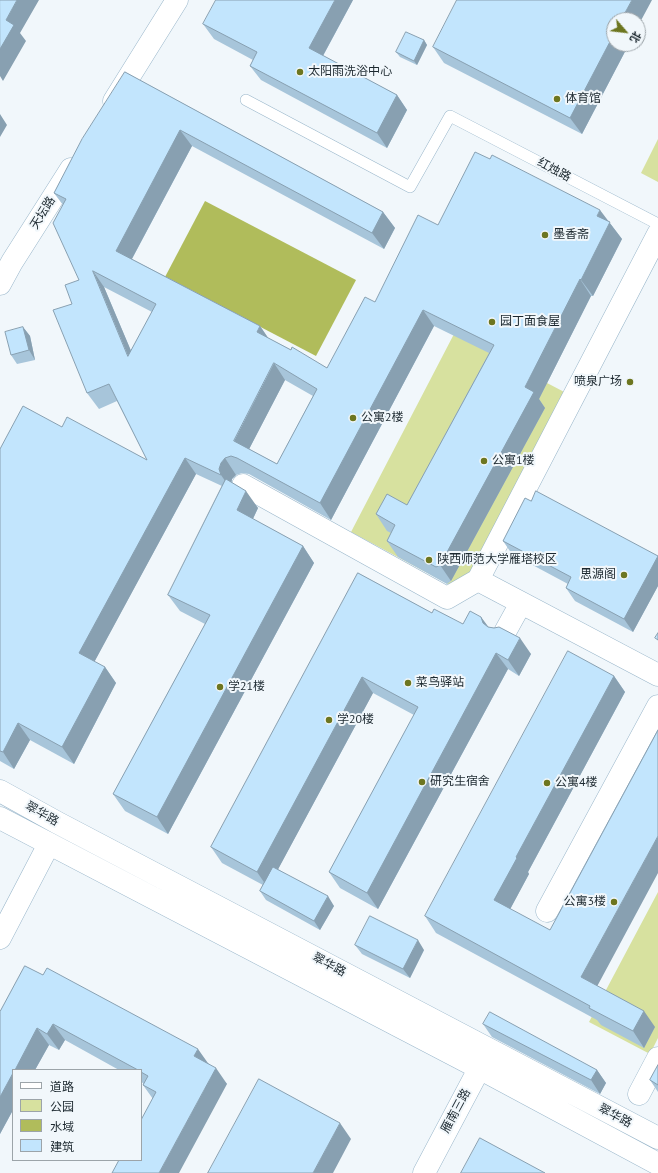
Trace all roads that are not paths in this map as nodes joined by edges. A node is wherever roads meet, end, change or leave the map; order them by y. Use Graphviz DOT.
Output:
graph roads {
  1 [pos="177,0"];
  2 [pos="246,100"];
  3 [pos="105,114"];
  4 [pos="80,154"];
  5 [pos="658,224"];
  6 [pos="658,234"];
  7 [pos="0,284"];
  8 [pos="243,485"];
  9 [pos="478,580"];
  10 [pos="521,603"];
  11 [pos="505,632"];
  12 [pos="658,675"];
  13 [pos="658,706"];
  14 [pos="0,791"];
  15 [pos="0,818"];
  16 [pos="49,844"];
  17 [pos="547,911"];
  18 [pos="0,938"];
  19 [pos="658,1058"];
  20 [pos="484,1059"];
  21 [pos="639,1094"];
  22 [pos="658,1138"];
  23 [pos="658,1164"];
  24 [pos="424,1173"];
  1 -- 3 [label="street"];
  2 -- 5 [label="lane, 红烛路"];
  4 -- 7 [label="street, 天坛路"];
  6 -- 9 [label="street"];
  8 -- 9 [label="street"];
  9 -- 10 [label="street"];
  10 -- 11 [label="street"];
  10 -- 12 [label="street"];
  13 -- 17 [label="street"];
  14 -- 20 [label="street, 翠华路"];
  15 -- 16 [label="street, 翠华路"];
  16 -- 18 [label="street"];
  16 -- 20 [label="street, 翠华路"];
  19 -- 21 [label="street"];
  20 -- 22 [label="street, 翠华路"];
  20 -- 23 [label="street, 翠华路"];
  20 -- 24 [label="street, 雁南三路"];
}
